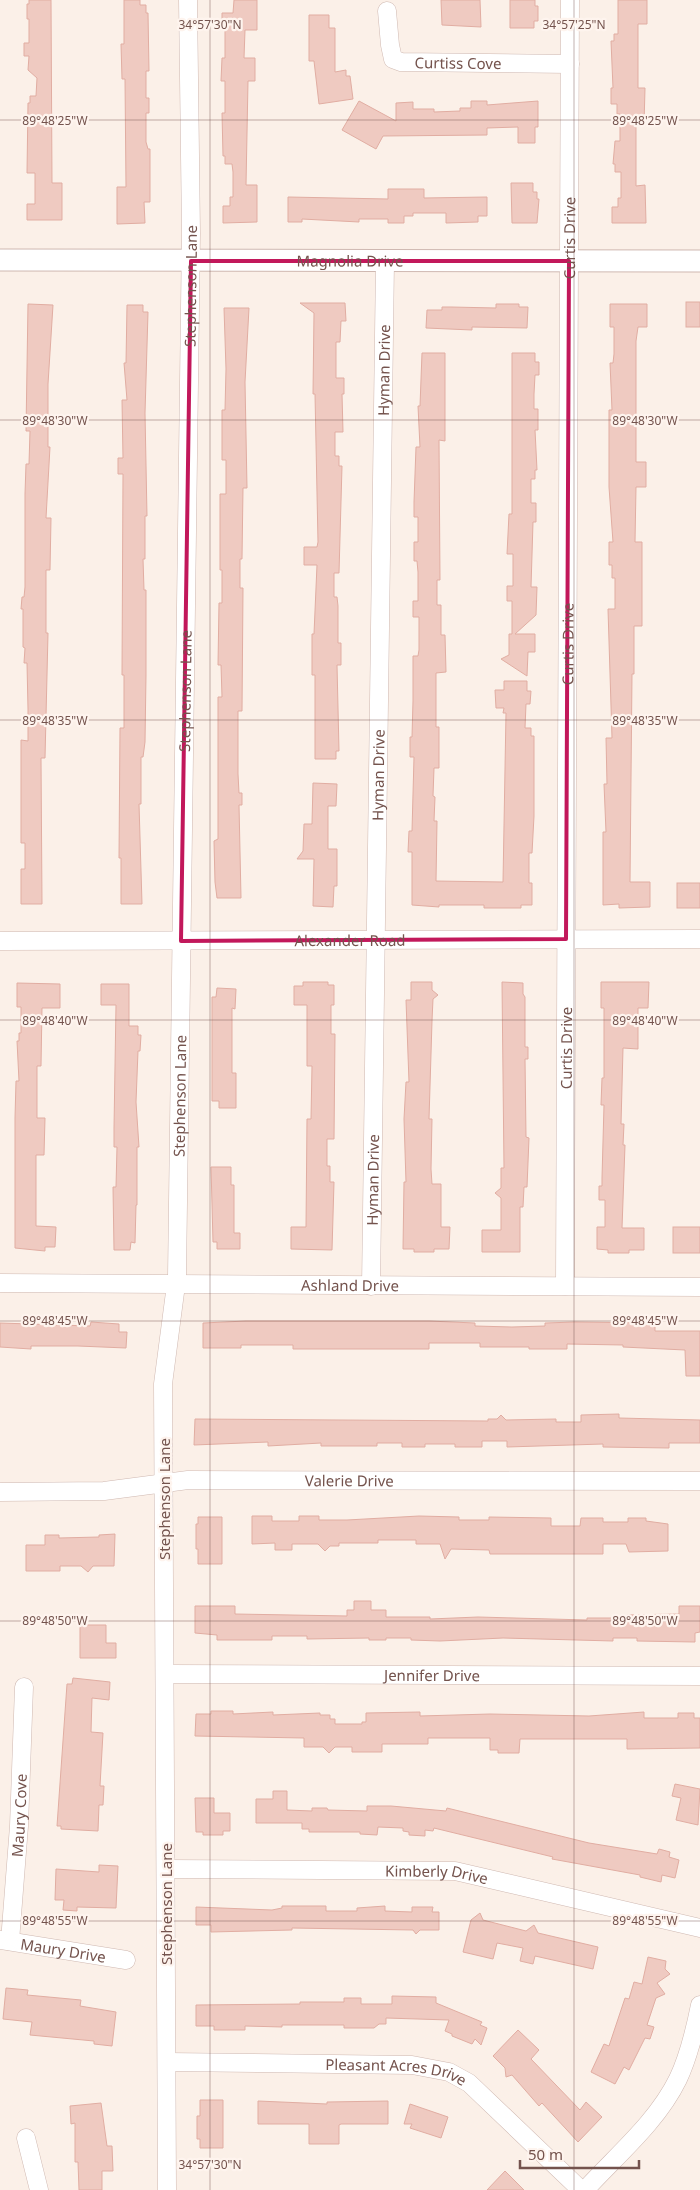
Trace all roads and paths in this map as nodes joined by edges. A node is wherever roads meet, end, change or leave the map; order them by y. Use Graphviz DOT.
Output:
graph roads {
  1 [pos="188,0"];
  2 [pos="570,0"];
  3 [pos="387,11"];
  4 [pos="570,64"];
  5 [pos="0,260"];
  6 [pos="191,261"];
  7 [pos="569,261"];
  8 [pos="700,261"];
  9 [pos="385,262"];
  10 [pos="566,939"];
  11 [pos="700,939"];
  12 [pos="376,940"];
  13 [pos="0,941"];
  14 [pos="181,941"];
  15 [pos="0,1282"];
  16 [pos="176,1284"];
  17 [pos="371,1286"];
  18 [pos="564,1286"];
  19 [pos="700,1287"];
  20 [pos="700,1481"];
  21 [pos="164,1484"];
  22 [pos="0,1492"];
  23 [pos="166,1674"];
  24 [pos="700,1676"];
  25 [pos="24,1687"];
  26 [pos="167,1869"];
  27 [pos="700,1928"];
  28 [pos="5,1941"];
  29 [pos="126,1960"];
  30 [pos="700,2005"];
  31 [pos="167,2062"];
  32 [pos="26,2138"];
  33 [pos="39,2190"];
  34 [pos="167,2190"];
  35 [pos="581,2190"];
  36 [pos="585,2190"];
  1 -- 6 [label="street, Stephenson Lane"];
  2 -- 4 [label="street, Curtis Drive"];
  3 -- 4 [label="street, Curtiss Cove"];
  4 -- 7 [label="street, Curtis Drive"];
  5 -- 6 [label="street, Magnolia Drive"];
  6 -- 9 [label="street, Magnolia Drive"];
  6 -- 14 [label="street, Stephenson Lane"];
  7 -- 8 [label="street, Magnolia Drive"];
  7 -- 9 [label="street, Magnolia Drive"];
  7 -- 10 [label="street, Curtis Drive"];
  9 -- 12 [label="street, Hyman Drive"];
  10 -- 11 [label="street, Alexander Road"];
  10 -- 12 [label="street, Alexander Road"];
  10 -- 18 [label="street, Curtis Drive"];
  12 -- 14 [label="street, Alexander Road"];
  12 -- 17 [label="street, Hyman Drive"];
  13 -- 14 [label="street, Alexander Road"];
  14 -- 16 [label="street, Stephenson Lane"];
  15 -- 16 [label="street, Ashland Drive"];
  16 -- 17 [label="street, Ashland Drive"];
  16 -- 21 [label="street, Stephenson Lane"];
  17 -- 18 [label="street, Ashland Drive"];
  18 -- 19 [label="street, Ashland Drive"];
  20 -- 21 [label="street, Valerie Drive"];
  21 -- 22 [label="street, Valerie Drive"];
  21 -- 23 [label="street, Stephenson Lane"];
  23 -- 24 [label="street, Jennifer Drive"];
  23 -- 26 [label="street, Stephenson Lane"];
  25 -- 28 [label="street, Maury Cove"];
  26 -- 27 [label="street, Kimberly Drive"];
  26 -- 31 [label="street, Stephenson Lane"];
  28 -- 29 [label="street, Maury Drive"];
  30 -- 36 [label="street"];
  31 -- 34 [label="street, Stephenson Lane"];
  31 -- 35 [label="street, Pleasant Acres Drive"];
  32 -- 33 [label="street"];
}
